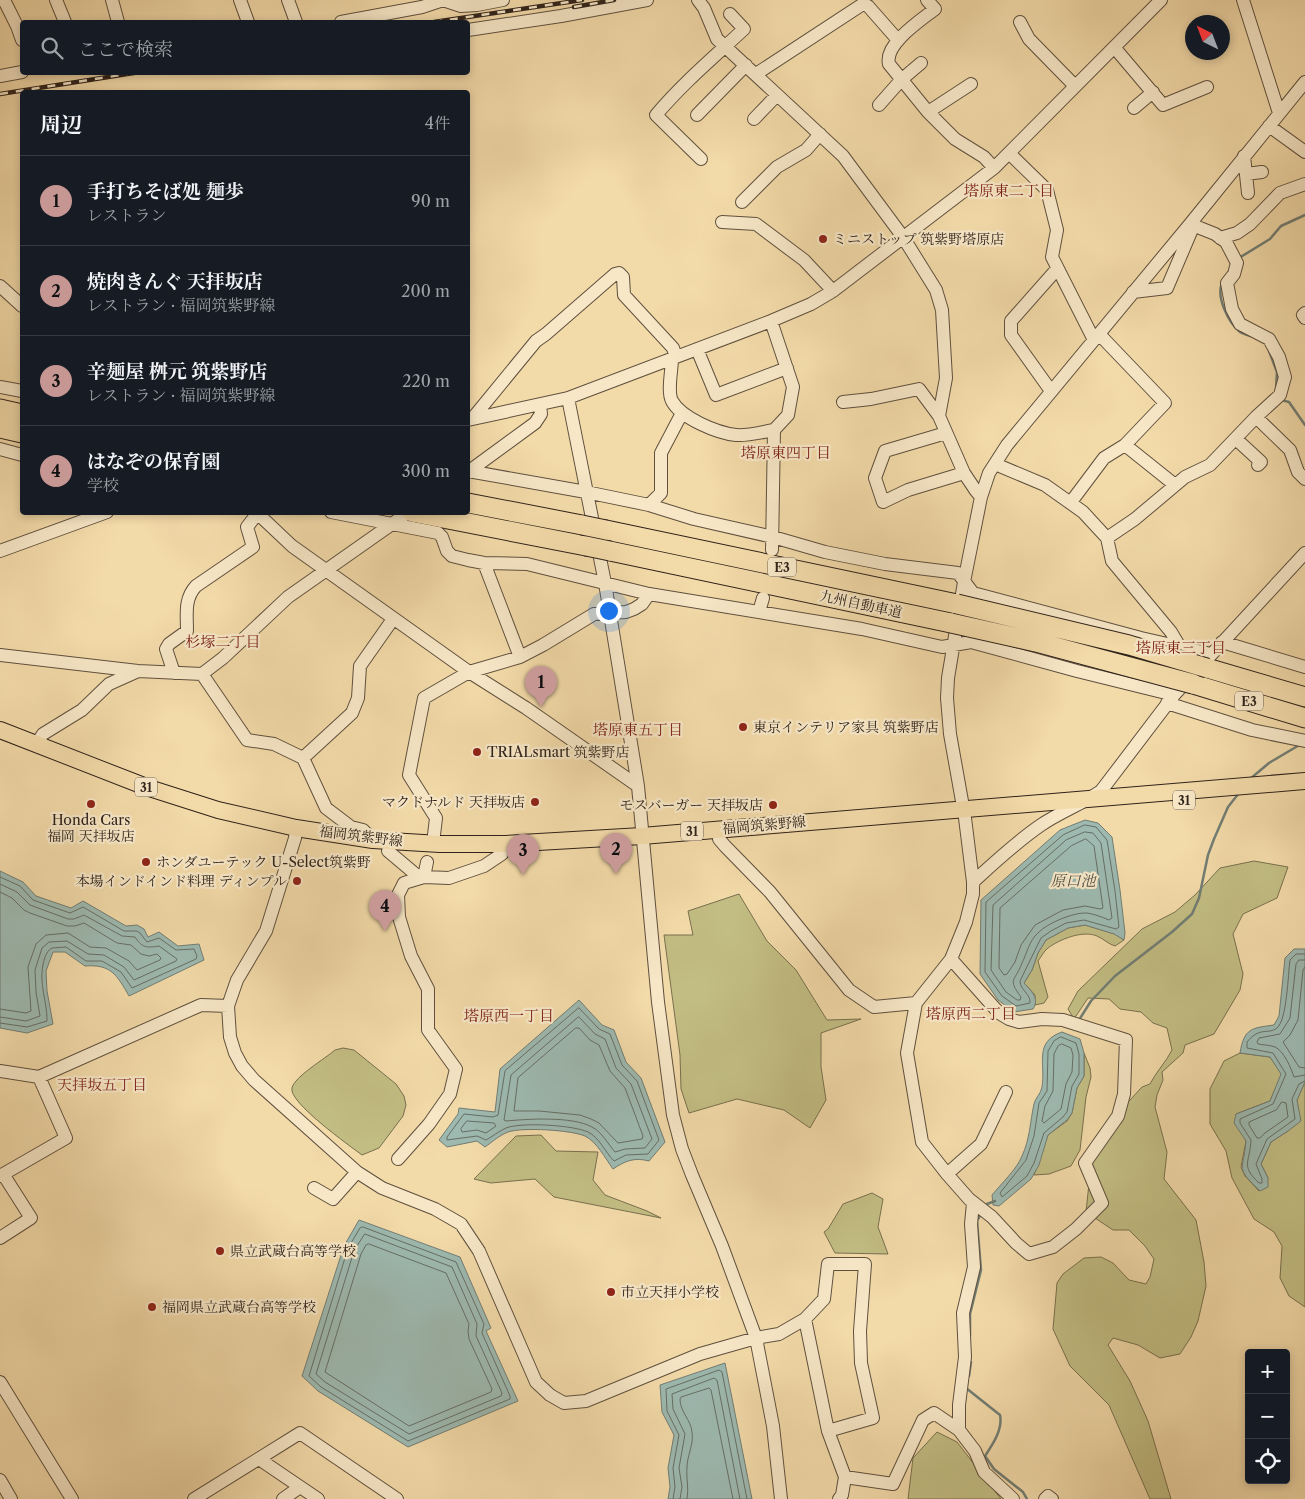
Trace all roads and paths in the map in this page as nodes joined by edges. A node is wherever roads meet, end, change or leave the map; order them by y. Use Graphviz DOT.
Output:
graph roads {
  1 [pos="4,0"];
  2 [pos="56,0"];
  3 [pos="112,0"];
  4 [pos="240,0"];
  5 [pos="288,0"];
  6 [pos="497,0"];
  7 [pos="647,0"];
  8 [pos="698,0"];
  9 [pos="927,0"];
  10 [pos="1161,0"];
  11 [pos="1243,0"];
  12 [pos="862,2"];
  13 [pos="730,14"];
  14 [pos="63,20"];
  15 [pos="117,20"];
  16 [pos="247,20"];
  17 [pos="295,20"];
  18 [pos="351,20"];
  19 [pos="1020,22"];
  20 [pos="470,30"];
  21 [pos="20,34"];
  22 [pos="897,39"];
  23 [pos="725,47"];
  24 [pos="1114,47"];
  25 [pos="920,63"];
  26 [pos="746,65"];
  27 [pos="20,72"];
  28 [pos="756,74"];
  29 [pos="0,76"];
  30 [pos="901,80"];
  31 [pos="1305,82"];
  32 [pos="971,84"];
  33 [pos="1075,86"];
  34 [pos="1207,87"];
  35 [pos="1152,92"];
  36 [pos="777,95"];
  37 [pos="880,105"];
  38 [pos="1134,108"];
  39 [pos="928,112"];
  40 [pos="1278,113"];
  41 [pos="697,115"];
  42 [pos="754,119"];
  43 [pos="1268,126"];
  44 [pos="820,134"];
  45 [pos="1305,152"];
  46 [pos="1009,153"];
  47 [pos="1244,156"];
  48 [pos="701,159"];
  49 [pos="994,168"];
  50 [pos="1262,172"];
  51 [pos="1246,174"];
  52 [pos="1305,184"];
  53 [pos="1248,193"];
  54 [pos="742,202"];
  55 [pos="722,222"];
  56 [pos="1192,224"];
  57 [pos="903,237"];
  58 [pos="1220,238"];
  59 [pos="1057,269"];
  60 [pos="0,286"];
  61 [pos="833,292"];
  62 [pos="1134,292"];
  63 [pos="20,304"];
  64 [pos="1305,313"];
  65 [pos="1305,318"];
  66 [pos="771,321"];
  67 [pos="1096,337"];
  68 [pos="697,349"];
  69 [pos="674,358"];
  70 [pos="787,368"];
  71 [pos="0,387"];
  72 [pos="20,391"];
  73 [pos="1051,391"];
  74 [pos="568,398"];
  75 [pos="844,402"];
  76 [pos="540,405"];
  77 [pos="0,410"];
  78 [pos="682,413"];
  79 [pos="20,414"];
  80 [pos="939,416"];
  81 [pos="1256,417"];
  82 [pos="470,418"];
  83 [pos="470,419"];
  84 [pos="0,428"];
  85 [pos="774,430"];
  86 [pos="20,433"];
  87 [pos="946,433"];
  88 [pos="1236,439"];
  89 [pos="1125,445"];
  90 [pos="0,450"];
  91 [pos="20,454"];
  92 [pos="995,464"];
  93 [pos="1258,466"];
  94 [pos="470,471"];
  95 [pos="470,472"];
  96 [pos="964,473"];
  97 [pos="1305,479"];
  98 [pos="1175,485"];
  99 [pos="586,492"];
  100 [pos="981,497"];
  101 [pos="1071,502"];
  102 [pos="470,503"];
  103 [pos="649,505"];
  104 [pos="99,515"];
  105 [pos="255,515"];
  106 [pos="258,515"];
  107 [pos="345,515"];
  108 [pos="406,515"];
  109 [pos="424,515"];
  110 [pos="391,525"];
  111 [pos="773,537"];
  112 [pos="1107,538"];
  113 [pos="772,550"];
  114 [pos="0,551"];
  115 [pos="1305,552"];
  116 [pos="484,563"];
  117 [pos="326,570"];
  118 [pos="964,582"];
  119 [pos="605,583"];
  120 [pos="649,594"];
  121 [pos="763,598"];
  122 [pos="610,612"];
  123 [pos="760,612"];
  124 [pos="393,618"];
  125 [pos="1222,642"];
  126 [pos="953,645"];
  127 [pos="1180,647"];
  128 [pos="0,654"];
  129 [pos="520,657"];
  130 [pos="1209,661"];
  131 [pos="1305,667"];
  132 [pos="138,671"];
  133 [pos="469,672"];
  134 [pos="174,673"];
  135 [pos="202,674"];
  136 [pos="1305,697"];
  137 [pos="1171,699"];
  138 [pos="1305,718"];
  139 [pos="0,730"];
  140 [pos="0,740"];
  141 [pos="1305,741"];
  142 [pos="36,745"];
  143 [pos="303,758"];
  144 [pos="1305,781"];
  145 [pos="638,786"];
  146 [pos="1305,791"];
  147 [pos="1089,800"];
  148 [pos="1063,811"];
  149 [pos="964,813"];
  150 [pos="296,833"];
  151 [pos="434,835"];
  152 [pos="719,838"];
  153 [pos="373,840"];
  154 [pos="643,841"];
  155 [pos="388,851"];
  156 [pos="502,854"];
  157 [pos="427,862"];
  158 [pos="422,878"];
  159 [pos="973,882"];
  160 [pos="951,959"];
  161 [pos="916,1003"];
  162 [pos="228,1006"];
  163 [pos="0,1071"];
  164 [pos="39,1077"];
  165 [pos="1006,1092"];
  166 [pos="398,1159"];
  167 [pos="357,1172"];
  168 [pos="947,1174"];
  169 [pos="1,1175"];
  170 [pos="314,1188"];
  171 [pos="973,1203"];
  172 [pos="0,1238"];
  173 [pos="805,1319"];
  174 [pos="756,1338"];
  175 [pos="0,1382"];
  176 [pos="959,1430"];
  177 [pos="828,1431"];
  178 [pos="259,1459"];
  179 [pos="845,1477"];
  180 [pos="0,1482"];
  181 [pos="300,1487"];
  182 [pos="12,1499"];
  183 [pos="72,1499"];
  184 [pos="194,1499"];
  185 [pos="283,1499"];
  186 [pos="318,1499"];
  187 [pos="397,1499"];
  188 [pos="781,1499"];
  189 [pos="839,1499"];
  190 [pos="1013,1499"];
  191 [pos="1045,1499"];
  192 [pos="1052,1499"];
  1 -- 21 [label="street"];
  2 -- 14 [label="street"];
  3 -- 15 [label="street"];
  4 -- 16 [label="street"];
  5 -- 17 [label="street"];
  6 -- 18 [label="street"];
  7 -- 20 [label="street"];
  8 -- 23 [label="street"];
  9 -- 22 [label="street"];
  10 -- 24 [label="street"];
  11 -- 40 [label="street"];
  12 -- 22 [label="street"];
  12 -- 28 [label="street"];
  13 -- 23 [label="street"];
  19 -- 33 [label="street"];
  22 -- 30 [label="street"];
  23 -- 26 [label="street"];
  23 -- 48 [label="street"];
  24 -- 33 [label="street"];
  24 -- 35 [label="street"];
  25 -- 30 [label="street"];
  26 -- 28 [label="street"];
  26 -- 41 [label="street"];
  27 -- 29 [label="street"];
  28 -- 36 [label="street"];
  30 -- 37 [label="street"];
  30 -- 39 [label="street"];
  31 -- 40 [label="street"];
  32 -- 39 [label="street"];
  33 -- 46 [label="street"];
  34 -- 35 [label="street"];
  35 -- 38 [label="street"];
  36 -- 42 [label="street"];
  36 -- 44 [label="street"];
  39 -- 49 [label="street"];
  40 -- 43 [label="street"];
  43 -- 45 [label="street"];
  43 -- 47 [label="street"];
  44 -- 54 [label="street"];
  44 -- 57 [label="street"];
  46 -- 49 [label="street"];
  46 -- 59 [label="street"];
  47 -- 51 [label="street"];
  47 -- 56 [label="street"];
  49 -- 57 [label="street"];
  50 -- 51 [label="street"];
  51 -- 53 [label="street"];
  52 -- 58 [label="street"];
  55 -- 61 [label="street"];
  56 -- 58 [label="street"];
  56 -- 62 [label="street"];
  56 -- 62 [label="street"];
  57 -- 61 [label="street"];
  57 -- 80 [label="street"];
  58 -- 81 [label="street"];
  59 -- 67 [label="street"];
  59 -- 73 [label="street"];
  60 -- 63 [label="street"];
  61 -- 66 [label="street"];
  62 -- 67 [label="street"];
  64 -- 65 [label="street"];
  66 -- 68 [label="street"];
  66 -- 70 [label="street"];
  67 -- 73 [label="street"];
  67 -- 89 [label="street"];
  68 -- 69 [label="street"];
  68 -- 70 [label="street"];
  69 -- 74 [label="street"];
  69 -- 78 [label="street"];
  69 -- 82 [label="street"];
  70 -- 85 [label="street"];
  71 -- 72 [label="street"];
  73 -- 92 [label="street"];
  74 -- 76 [label="street"];
  74 -- 99 [label="street"];
  75 -- 80 [label="street"];
  76 -- 83 [label="street"];
  76 -- 94 [label="street"];
  77 -- 79 [label="highway"];
  78 -- 85 [label="street"];
  78 -- 103 [label="street"];
  80 -- 87 [label="street"];
  81 -- 88 [label="street"];
  81 -- 97 [label="street"];
  84 -- 86 [label="highway"];
  85 -- 111 [label="street"];
  87 -- 96 [label="street"];
  87 -- 96 [label="street"];
  88 -- 93 [label="street"];
  88 -- 98 [label="street"];
  89 -- 98 [label="street"];
  89 -- 101 [label="street"];
  90 -- 91 [label="street"];
  92 -- 100 [label="street"];
  92 -- 101 [label="street"];
  95 -- 99 [label="street"];
  96 -- 100 [label="street"];
  98 -- 112 [label="street"];
  99 -- 103 [label="street"];
  99 -- 119 [label="street"];
  100 -- 118 [label="street"];
  101 -- 112 [label="street"];
  102 -- 130 [label="highway, 九州自動車道 / E3, bridge"];
  103 -- 111 [label="street"];
  104 -- 114 [label="street"];
  105 -- 134 [label="street"];
  106 -- 117 [label="street"];
  107 -- 110 [label="street"];
  108 -- 110 [label="street"];
  109 -- 138 [label="highway, 九州自動車道 / E3, bridge"];
  110 -- 116 [label="street"];
  110 -- 117 [label="street"];
  111 -- 113 [label="street"];
  111 -- 118 [label="street"];
  112 -- 127 [label="street"];
  115 -- 125 [label="street"];
  116 -- 119 [label="street"];
  116 -- 129 [label="street"];
  117 -- 124 [label="street"];
  117 -- 135 [label="street"];
  118 -- 126 [label="street"];
  118 -- 127 [label="street"];
  119 -- 120 [label="street"];
  119 -- 122 [label="street"];
  120 -- 122 [label="street"];
  120 -- 123 [label="street"];
  121 -- 123 [label="street"];
  122 -- 129 [label="street"];
  122 -- 145 [label="street"];
  123 -- 126 [label="street"];
  124 -- 133 [label="street"];
  124 -- 143 [label="street"];
  125 -- 130 [label="street"];
  125 -- 131 [label="street"];
  126 -- 137 [label="street"];
  126 -- 149 [label="street"];
  127 -- 130 [label="street"];
  128 -- 132 [label="street"];
  129 -- 133 [label="street"];
  130 -- 136 [label="highway, 九州自動車道 / E3"];
  130 -- 137 [label="street"];
  132 -- 134 [label="street"];
  132 -- 142 [label="street"];
  133 -- 145 [label="street"];
  133 -- 151 [label="street"];
  134 -- 135 [label="street"];
  135 -- 143 [label="street"];
  137 -- 141 [label="street"];
  137 -- 147 [label="street"];
  139 -- 142 [label="main road, 福岡筑紫野線 / 31"];
  140 -- 150 [label="main road, 福岡筑紫野線 / 31"];
  142 -- 150 [label="main road, 福岡筑紫野線 / 31"];
  143 -- 153 [label="street"];
  144 -- 147 [label="main road, 福岡筑紫野線 / 31"];
  145 -- 154 [label="street"];
  146 -- 148 [label="main road, 福岡筑紫野線 / 31"];
  147 -- 148 [label="street"];
  147 -- 149 [label="main road, 福岡筑紫野線 / 31"];
  148 -- 149 [label="main road, 福岡筑紫野線 / 31"];
  148 -- 159 [label="street"];
  149 -- 152 [label="main road, 福岡筑紫野線 / 31"];
  149 -- 154 [label="main road, 福岡筑紫野線 / 31"];
  149 -- 159 [label="street"];
  150 -- 153 [label="main road, 福岡筑紫野線 / 31"];
  150 -- 155 [label="main road, 福岡筑紫野線 / 31"];
  150 -- 162 [label="street"];
  152 -- 154 [label="main road, 福岡筑紫野線 / 31"];
  152 -- 161 [label="street"];
  153 -- 154 [label="main road, 福岡筑紫野線 / 31"];
  154 -- 156 [label="main road, 福岡筑紫野線 / 31"];
  154 -- 174 [label="street"];
  155 -- 156 [label="main road, 福岡筑紫野線 / 31"];
  155 -- 158 [label="street"];
  156 -- 158 [label="street"];
  157 -- 158 [label="street"];
  158 -- 166 [label="street"];
  159 -- 160 [label="street"];
  160 -- 161 [label="street"];
  160 -- 171 [label="street"];
  161 -- 168 [label="street"];
  162 -- 164 [label="street"];
  162 -- 167 [label="street"];
  163 -- 164 [label="street"];
  164 -- 169 [label="street"];
  165 -- 168 [label="street"];
  167 -- 170 [label="street"];
  167 -- 174 [label="street"];
  168 -- 171 [label="street"];
  169 -- 172 [label="street"];
  171 -- 176 [label="street"];
  173 -- 174 [label="street"];
  173 -- 177 [label="street"];
  173 -- 177 [label="street"];
  174 -- 188 [label="street"];
  175 -- 183 [label="street"];
  176 -- 179 [label="street"];
  176 -- 190 [label="street"];
  177 -- 179 [label="street"];
  178 -- 181 [label="street"];
  178 -- 184 [label="street"];
  178 -- 187 [label="street"];
  179 -- 189 [label="street"];
  180 -- 182 [label="street"];
  181 -- 185 [label="street"];
  181 -- 186 [label="street"];
  191 -- 192 [label="street"];
}
